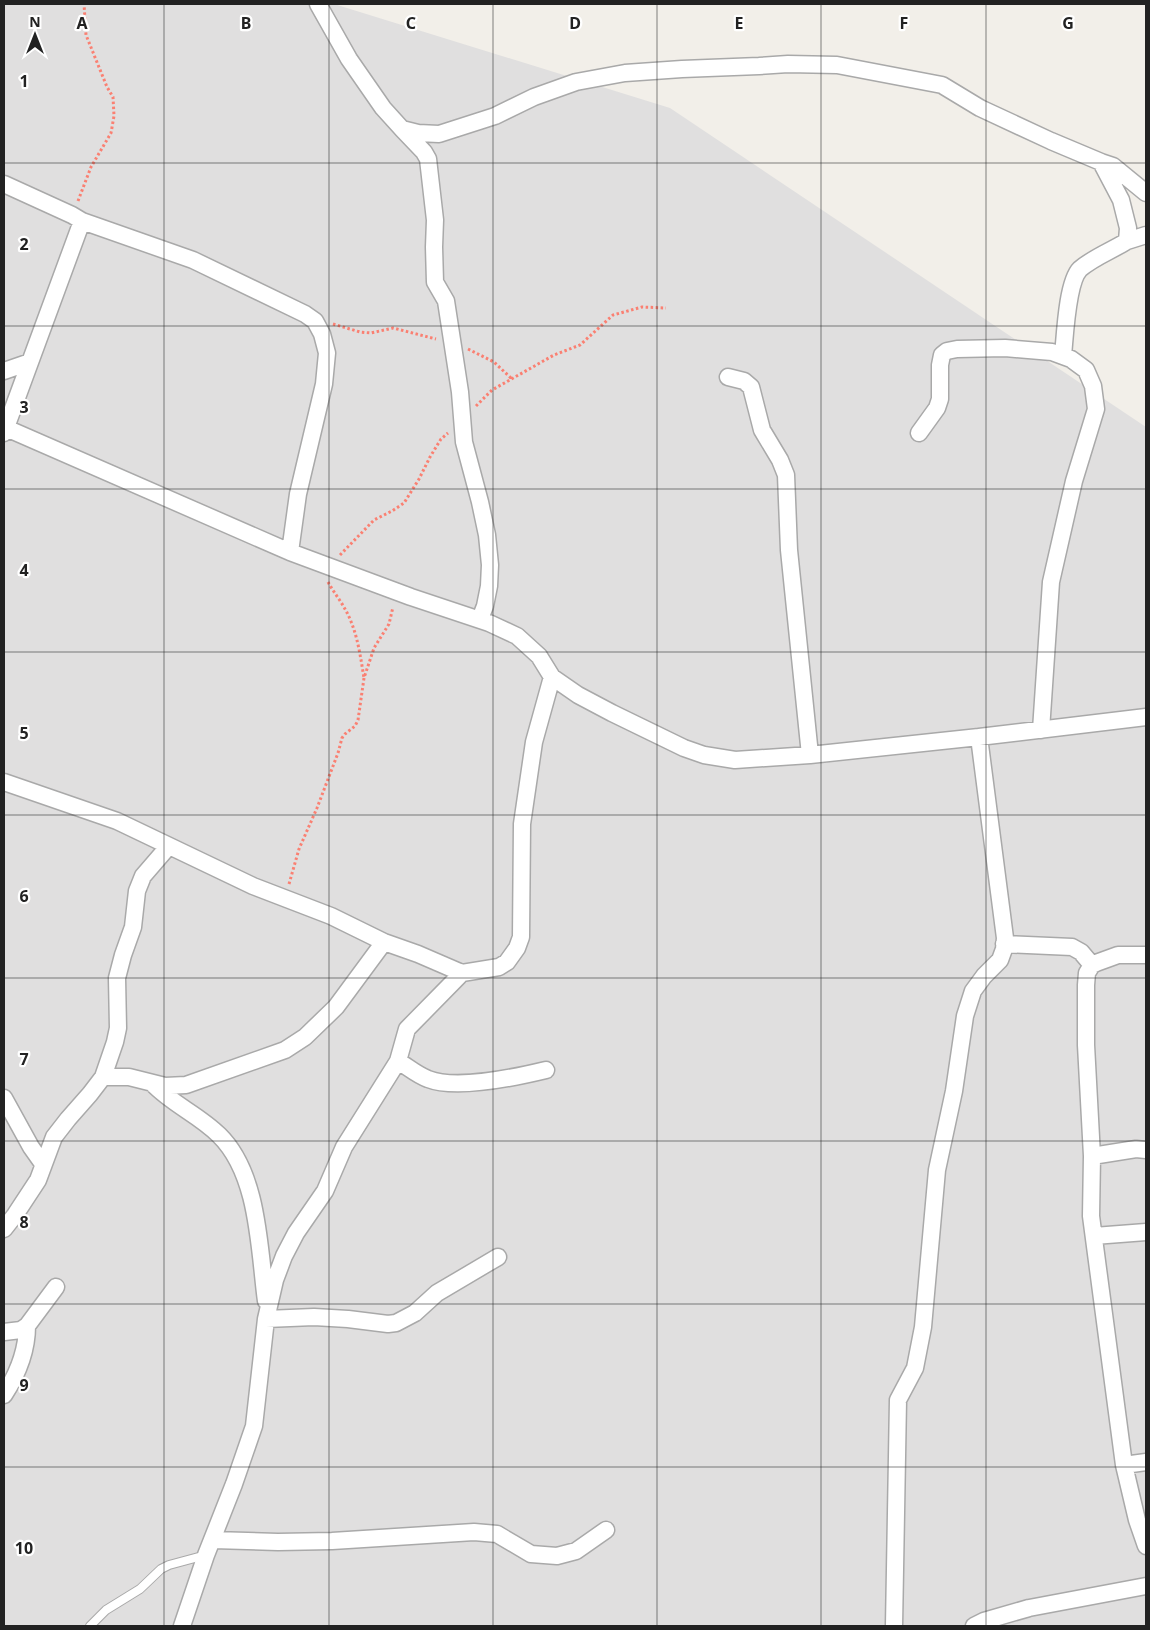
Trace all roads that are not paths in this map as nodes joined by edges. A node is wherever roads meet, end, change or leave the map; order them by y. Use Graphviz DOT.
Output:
graph roads {
  1 [pos="318,4"];
  2 [pos="402,129"];
  3 [pos="1100,162"];
  4 [pos="4,184"];
  5 [pos="1146,193"];
  6 [pos="77,218"];
  7 [pos="1146,235"];
  8 [pos="1127,241"];
  9 [pos="1063,356"];
  10 [pos="30,362"];
  11 [pos="4,372"];
  12 [pos="728,376"];
  13 [pos="5,424"];
  14 [pos="919,433"];
  15 [pos="290,552"];
  16 [pos="480,619"];
  17 [pos="552,677"];
  18 [pos="1146,717"];
  19 [pos="1041,730"];
  20 [pos="979,737"];
  21 [pos="810,755"];
  22 [pos="4,782"];
  23 [pos="168,847"];
  24 [pos="384,942"];
  25 [pos="1004,944"];
  26 [pos="1146,955"];
  27 [pos="1092,965"];
  28 [pos="462,973"];
  29 [pos="398,1061"];
  30 [pos="546,1070"];
  31 [pos="102,1077"];
  32 [pos="153,1084"];
  33 [pos="4,1098"];
  34 [pos="1146,1150"];
  35 [pos="1092,1156"];
  36 [pos="44,1164"];
  37 [pos="4,1228"];
  38 [pos="1146,1232"];
  39 [pos="1094,1236"];
  40 [pos="498,1257"];
  41 [pos="56,1287"];
  42 [pos="267,1316"];
  43 [pos="27,1326"];
  44 [pos="4,1332"];
  45 [pos="4,1395"];
  46 [pos="1146,1462"];
  47 [pos="1124,1465"];
  48 [pos="606,1530"];
  49 [pos="1146,1546"];
  50 [pos="209,1548"];
  51 [pos="1146,1586"];
  52 [pos="90,1626"];
  53 [pos="182,1626"];
  54 [pos="894,1626"];
  55 [pos="974,1626"];
  1 -- 2 [label="street"];
  2 -- 3 [label="street"];
  2 -- 16 [label="street"];
  3 -- 5 [label="street"];
  3 -- 8 [label="street"];
  4 -- 6 [label="street"];
  6 -- 10 [label="street"];
  6 -- 15 [label="street"];
  7 -- 8 [label="street"];
  8 -- 9 [label="street"];
  9 -- 14 [label="street"];
  9 -- 19 [label="street"];
  10 -- 11 [label="street"];
  10 -- 13 [label="street"];
  12 -- 21 [label="street"];
  13 -- 15 [label="street"];
  15 -- 16 [label="street"];
  16 -- 17 [label="street"];
  17 -- 21 [label="street"];
  17 -- 28 [label="street"];
  18 -- 19 [label="street"];
  19 -- 20 [label="street"];
  20 -- 21 [label="street"];
  20 -- 25 [label="street"];
  22 -- 23 [label="street"];
  23 -- 24 [label="street"];
  23 -- 31 [label="street"];
  24 -- 28 [label="street"];
  24 -- 32 [label="street"];
  25 -- 27 [label="street"];
  25 -- 54 [label="street"];
  26 -- 27 [label="street"];
  27 -- 35 [label="street"];
  28 -- 29 [label="street"];
  29 -- 30 [label="street"];
  29 -- 42 [label="street"];
  31 -- 32 [label="street"];
  31 -- 36 [label="street"];
  32 -- 42 [label="street"];
  33 -- 36 [label="street"];
  34 -- 35 [label="street"];
  35 -- 39 [label="street"];
  36 -- 37 [label="street"];
  38 -- 39 [label="street"];
  39 -- 47 [label="street"];
  40 -- 42 [label="street"];
  41 -- 43 [label="street"];
  42 -- 50 [label="street"];
  43 -- 44 [label="street"];
  43 -- 45 [label="street"];
  46 -- 47 [label="street"];
  47 -- 49 [label="street"];
  48 -- 50 [label="street"];
  50 -- 52 [label="lane"];
  50 -- 53 [label="street"];
  51 -- 55 [label="street"];
}
